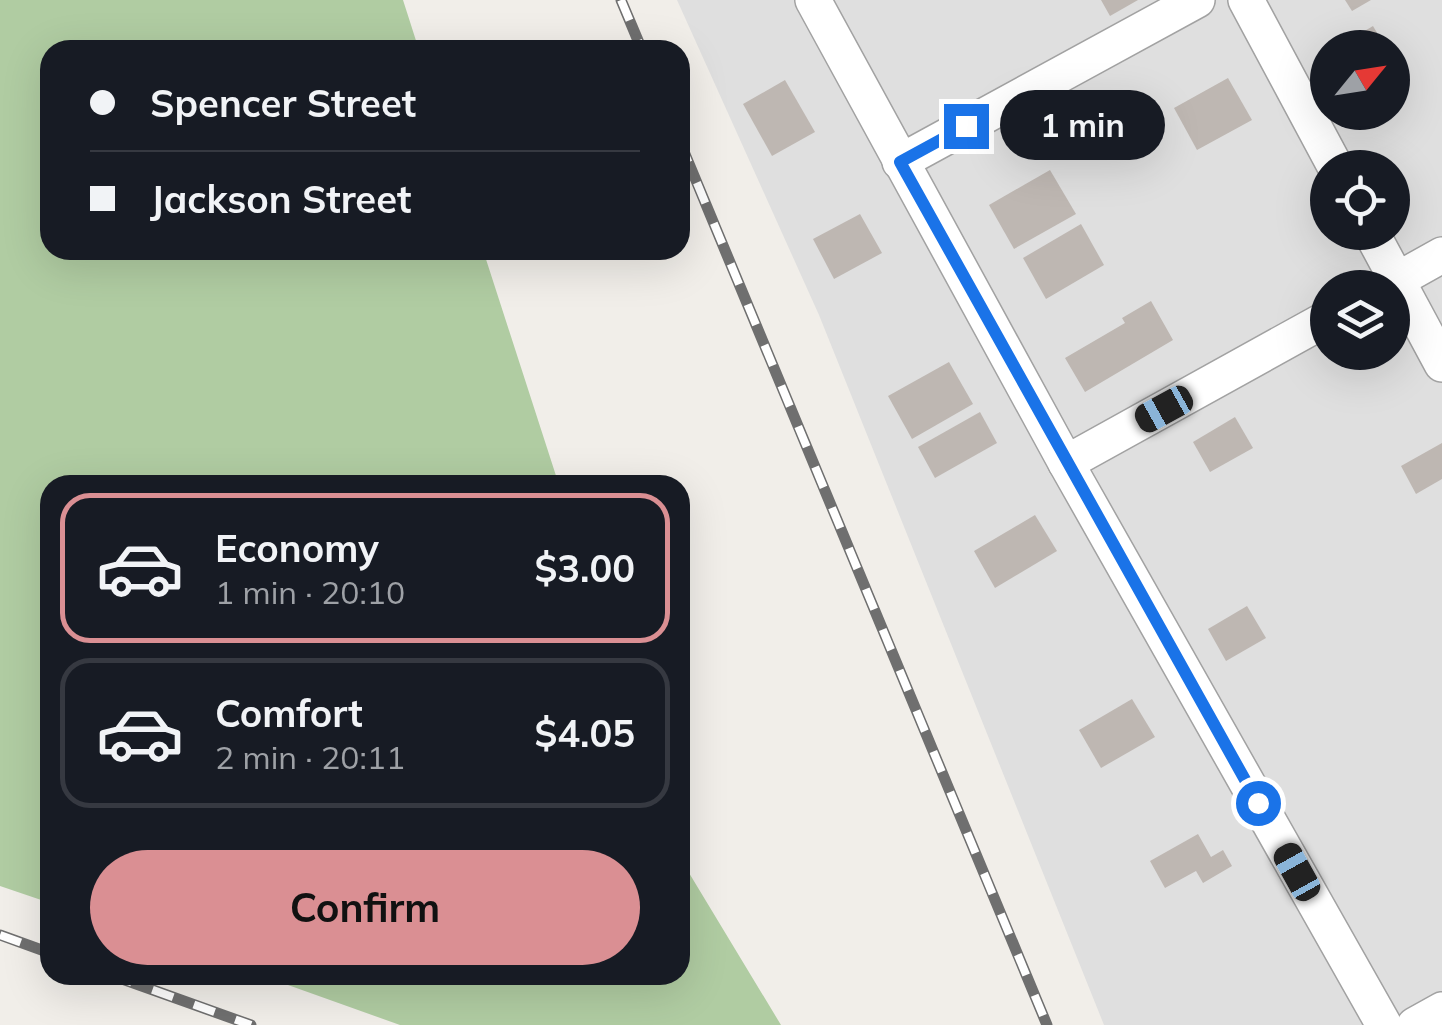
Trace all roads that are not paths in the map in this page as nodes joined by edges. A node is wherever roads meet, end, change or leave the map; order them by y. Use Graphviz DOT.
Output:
graph roads {
  1 [pos="813,0"];
  2 [pos="1197,0"];
  3 [pos="1246,0"];
  4 [pos="1326,150"];
  5 [pos="900,162"];
  6 [pos="1442,255"];
  7 [pos="1410,273"];
  8 [pos="1410,315"];
  9 [pos="1310,328"];
  10 [pos="1442,364"];
  11 [pos="1066,463"];
  12 [pos="1442,1010"];
  13 [pos="1384,1025"];
  14 [pos="1415,1025"];
  1 -- 5 [label="street"];
  2 -- 5 [label="street"];
  3 -- 4 [label="street"];
  5 -- 11 [label="street"];
  6 -- 7 [label="street"];
  8 -- 10 [label="street"];
  9 -- 11 [label="street"];
  11 -- 13 [label="street"];
  12 -- 14 [label="street"];
}
